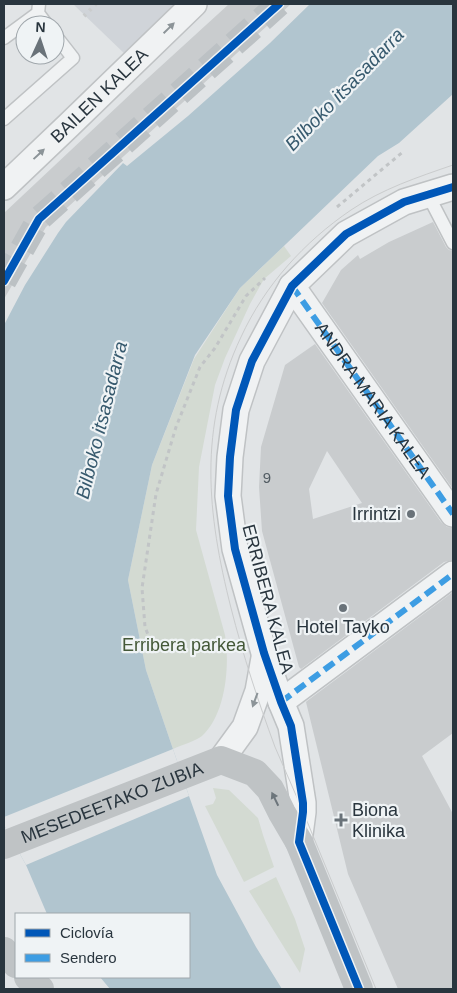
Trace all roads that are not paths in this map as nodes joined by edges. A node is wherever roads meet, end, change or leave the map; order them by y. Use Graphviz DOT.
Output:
graph roads {
  1 [pos="194,4"];
  2 [pos="38,8"];
  3 [pos="4,38"];
  4 [pos="65,48"];
  5 [pos="4,119"];
  6 [pos="4,187"];
  7 [pos="453,187"];
  8 [pos="428,195"];
  9 [pos="453,243"];
  10 [pos="292,286"];
  11 [pos="453,514"];
  12 [pos="453,574"];
  13 [pos="264,653"];
  14 [pos="281,702"];
  15 [pos="221,760"];
  16 [pos="299,842"];
  17 [pos="4,845"];
  18 [pos="4,951"];
  19 [pos="15,963"];
  20 [pos="29,978"];
  21 [pos="40,989"];
  22 [pos="359,989"];
  6 -- 1 [label="street, BAILEN KALEA, one-way"];
  2 -- 3 [label="lane"];
  4 -- 5 [label="lane"];
  7 -- 8 [label="street, ERRIBERA KALEA"];
  8 -- 9 [label="lane"];
  8 -- 10 [label="street, ERRIBERA KALEA"];
  10 -- 11 [label="street, ANDRA MARIA KALEA"];
  10 -- 13 [label="street, ERRIBERA KALEA"];
  12 -- 14 [label="street"];
  13 -- 14 [label="street, ERRIBERA KALEA"];
  13 -- 15 [label="street, ERRIBERA KALEA, one-way"];
  14 -- 16 [label="street, ERRIBERA KALEA"];
  16 -- 15 [label="street, ERRIBERA KALEA, one-way"];
  15 -- 17 [label="street, MESEDEETAKO ZUBIA"];
  16 -- 22 [label="street, ERRIBERA KALEA"];
  18 -- 19 [label="street"];
  20 -- 21 [label="street"];
}
